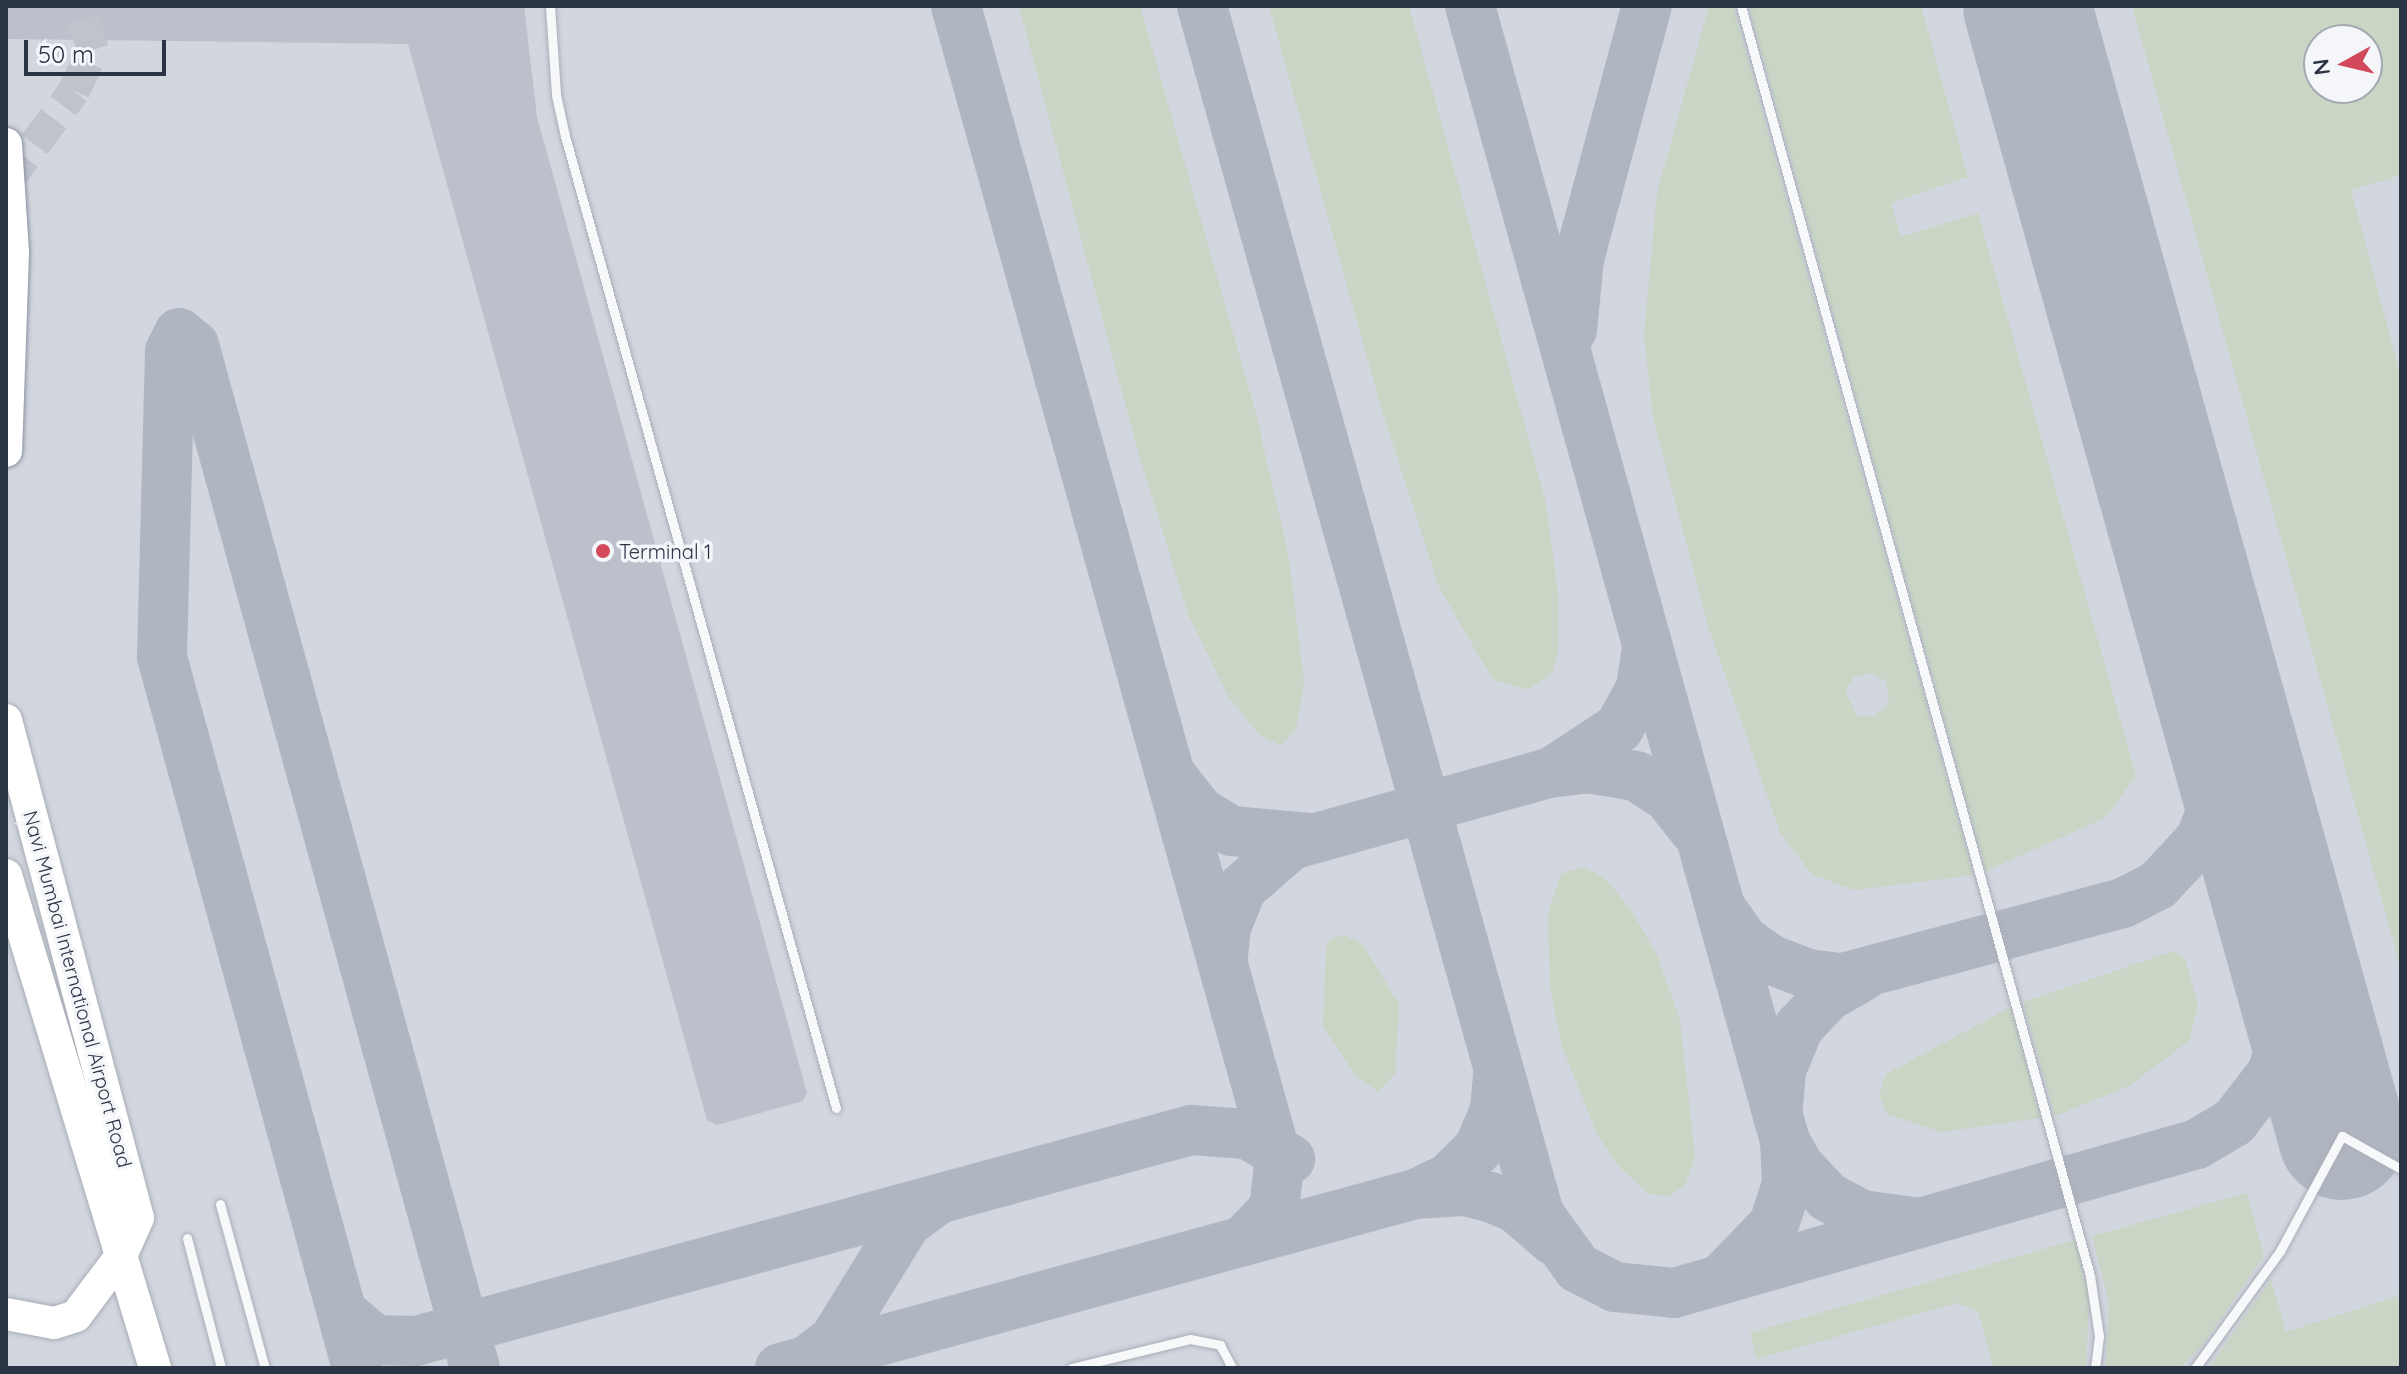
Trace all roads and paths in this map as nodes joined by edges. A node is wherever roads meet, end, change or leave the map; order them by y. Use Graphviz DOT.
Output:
graph roads {
  1 [pos="550,6"];
  2 [pos="1741,6"];
  3 [pos="6,144"];
  4 [pos="6,451"];
  5 [pos="6,720"];
  6 [pos="6,875"];
  7 [pos="836,1108"];
  8 [pos="2401,1169"];
  9 [pos="220,1204"];
  10 [pos="187,1238"];
  11 [pos="121,1256"];
  12 [pos="6,1314"];
  13 [pos="155,1368"];
  14 [pos="221,1368"];
  15 [pos="265,1368"];
  16 [pos="1071,1368"];
  17 [pos="1232,1368"];
  18 [pos="2095,1368"];
  19 [pos="2195,1368"];
  1 -- 7 [label="lane"];
  2 -- 18 [label="lane"];
  3 -- 4 [label="highway, bridge"];
  5 -- 11 [label="highway, Navi Mumbai International Airport Road"];
  6 -- 11 [label="highway, Navi Mumbai International Airport Road"];
  8 -- 19 [label="lane"];
  9 -- 15 [label="lane"];
  10 -- 14 [label="lane"];
  11 -- 12 [label="highway"];
  11 -- 13 [label="highway, Navi Mumbai International Airport Road"];
  16 -- 17 [label="lane"];
}
